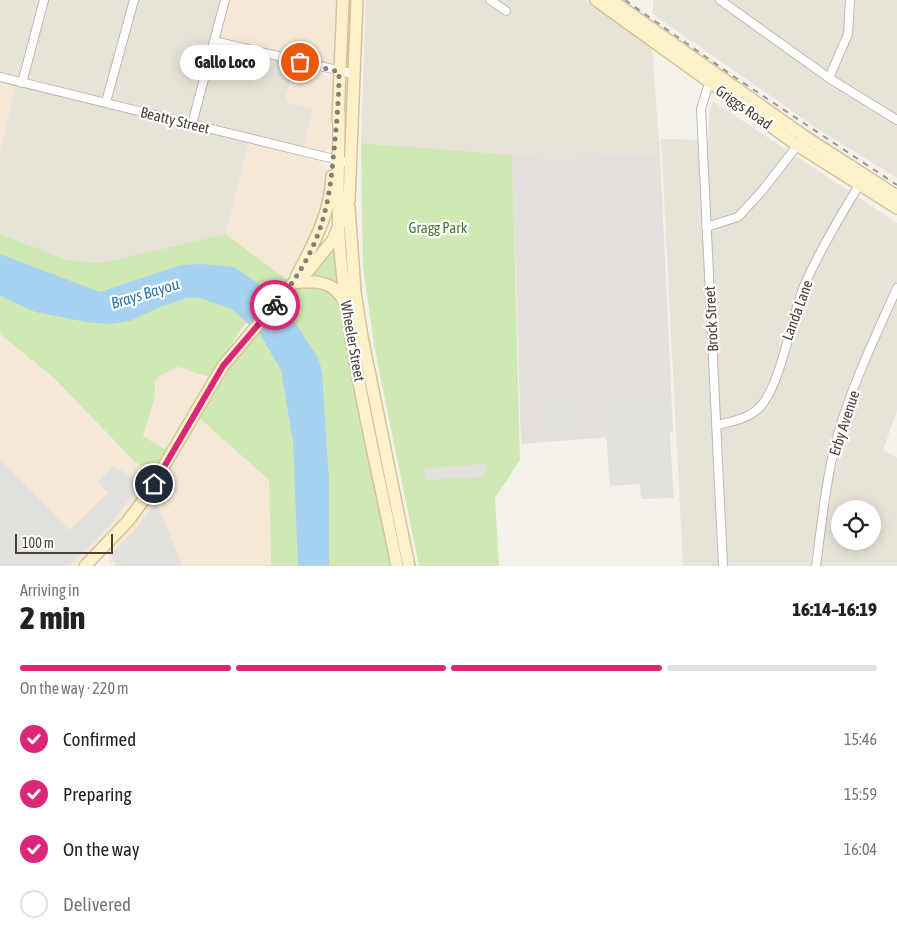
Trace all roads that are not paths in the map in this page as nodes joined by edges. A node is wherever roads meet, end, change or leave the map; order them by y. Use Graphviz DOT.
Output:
graph roads {
  1 [pos="44,0"];
  2 [pos="134,0"];
  3 [pos="225,0"];
  4 [pos="343,0"];
  5 [pos="357,0"];
  6 [pos="490,0"];
  7 [pos="596,0"];
  8 [pos="611,0"];
  9 [pos="720,0"];
  10 [pos="727,0"];
  11 [pos="850,0"];
  12 [pos="506,11"];
  13 [pos="214,41"];
  14 [pos="339,72"];
  15 [pos="354,74"];
  16 [pos="0,77"];
  17 [pos="829,78"];
  18 [pos="713,80"];
  19 [pos="22,82"];
  20 [pos="106,102"];
  21 [pos="897,120"];
  22 [pos="192,124"];
  23 [pos="801,141"];
  24 [pos="341,161"];
  25 [pos="863,180"];
  26 [pos="897,196"];
  27 [pos="349,200"];
  28 [pos="897,208"];
  29 [pos="706,227"];
  30 [pos="339,230"];
  31 [pos="293,284"];
  32 [pos="897,288"];
  33 [pos="347,308"];
  34 [pos="717,425"];
  35 [pos="85,566"];
  36 [pos="397,566"];
  37 [pos="409,566"];
  38 [pos="723,566"];
  39 [pos="816,566"];
  1 -- 19 [label="street"];
  2 -- 20 [label="street"];
  3 -- 13 [label="street"];
  4 -- 14 [label="main road"];
  5 -- 15 [label="main road"];
  6 -- 12 [label="street"];
  7 -- 18 [label="main road, Griggs Road"];
  8 -- 18 [label="main road, Griggs Road"];
  9 -- 10 [label="street"];
  9 -- 17 [label="street"];
  11 -- 17 [label="street"];
  13 -- 14 [label="street"];
  13 -- 22 [label="street"];
  14 -- 15 [label="street"];
  14 -- 24 [label="main road"];
  15 -- 24 [label="main road"];
  16 -- 19 [label="street, Beatty Street"];
  17 -- 21 [label="street"];
  18 -- 23 [label="main road, Griggs Road"];
  18 -- 29 [label="street, Brock Street"];
  19 -- 20 [label="street, Beatty Street"];
  20 -- 22 [label="street, Beatty Street"];
  22 -- 24 [label="street, Beatty Street"];
  23 -- 25 [label="main road, Griggs Road"];
  23 -- 29 [label="street"];
  24 -- 27 [label="main road"];
  24 -- 30 [label="main road, Wheeler Street"];
  24 -- 31 [label="main road"];
  25 -- 26 [label="main road, Griggs Road"];
  25 -- 28 [label="main road, Griggs Road"];
  25 -- 34 [label="street, Landa Lane"];
  27 -- 30 [label="main road"];
  27 -- 37 [label="main road, Wheeler Street"];
  29 -- 34 [label="street, Brock Street"];
  30 -- 31 [label="main road"];
  30 -- 33 [label="main road, Wheeler Street"];
  31 -- 33 [label="main road"];
  31 -- 35 [label="main road"];
  32 -- 39 [label="street, Erby Avenue"];
  33 -- 36 [label="main road, Wheeler Street"];
  34 -- 38 [label="street, Brock Street"];
}
